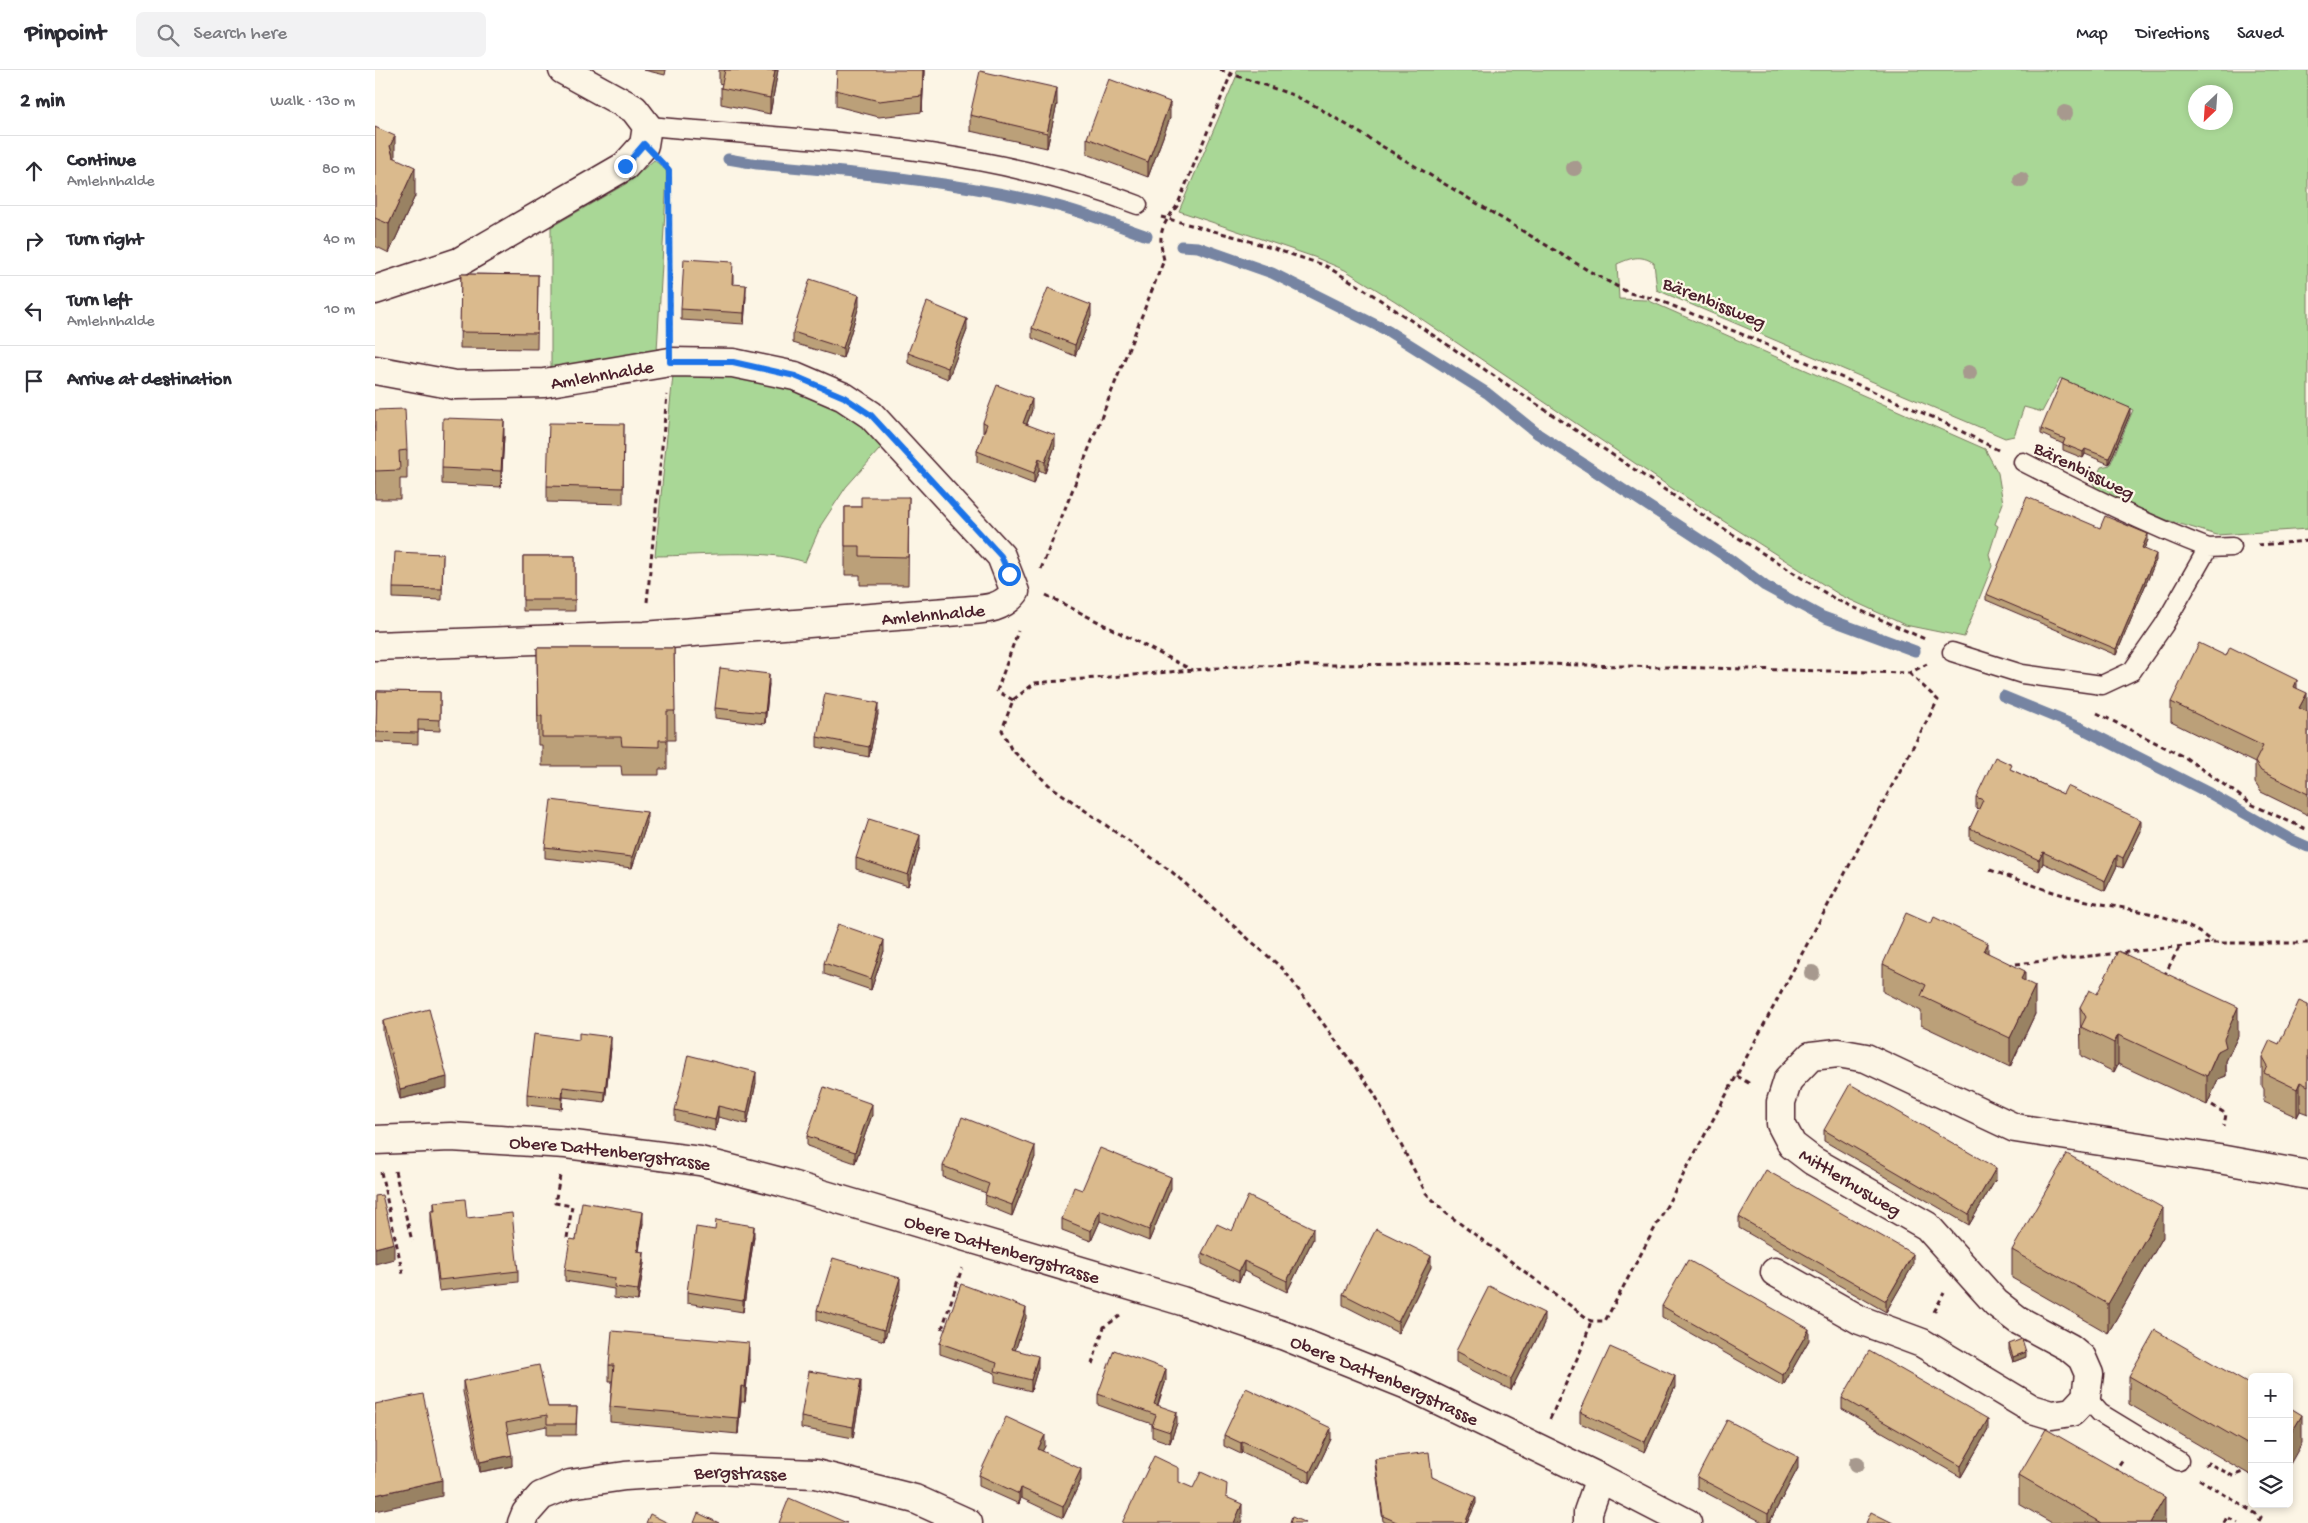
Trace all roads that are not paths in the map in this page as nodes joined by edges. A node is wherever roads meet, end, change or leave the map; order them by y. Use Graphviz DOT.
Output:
graph roads {
  1 [pos="563,70"];
  2 [pos="645,135"];
  3 [pos="1138,205"];
  4 [pos="375,290"];
  5 [pos="375,370"];
  6 [pos="2023,462"];
  7 [pos="2232,547"];
  8 [pos="2208,548"];
  9 [pos="375,646"];
  10 [pos="1952,652"];
  11 [pos="375,1140"];
  12 [pos="2308,1176"];
  13 [pos="1775,1272"];
  14 [pos="2086,1397"];
  15 [pos="2179,1461"];
  16 [pos="1600,1478"];
  17 [pos="522,1523"];
  18 [pos="968,1523"];
  19 [pos="1588,1523"];
  20 [pos="1687,1523"];
  1 -- 2 [label="street"];
  2 -- 3 [label="lane"];
  2 -- 4 [label="street"];
  5 -- 9 [label="street, Amlehnhalde"];
  6 -- 8 [label="lane, Bärenbissweg"];
  7 -- 8 [label="lane"];
  8 -- 10 [label="lane"];
  11 -- 16 [label="street, Obere Dattenbergstrasse"];
  12 -- 14 [label="street, Mittlerhusweg"];
  13 -- 14 [label="street"];
  14 -- 15 [label="lane"];
  16 -- 19 [label="street"];
  16 -- 20 [label="street"];
  17 -- 18 [label="street, Bergstrasse"];
}
